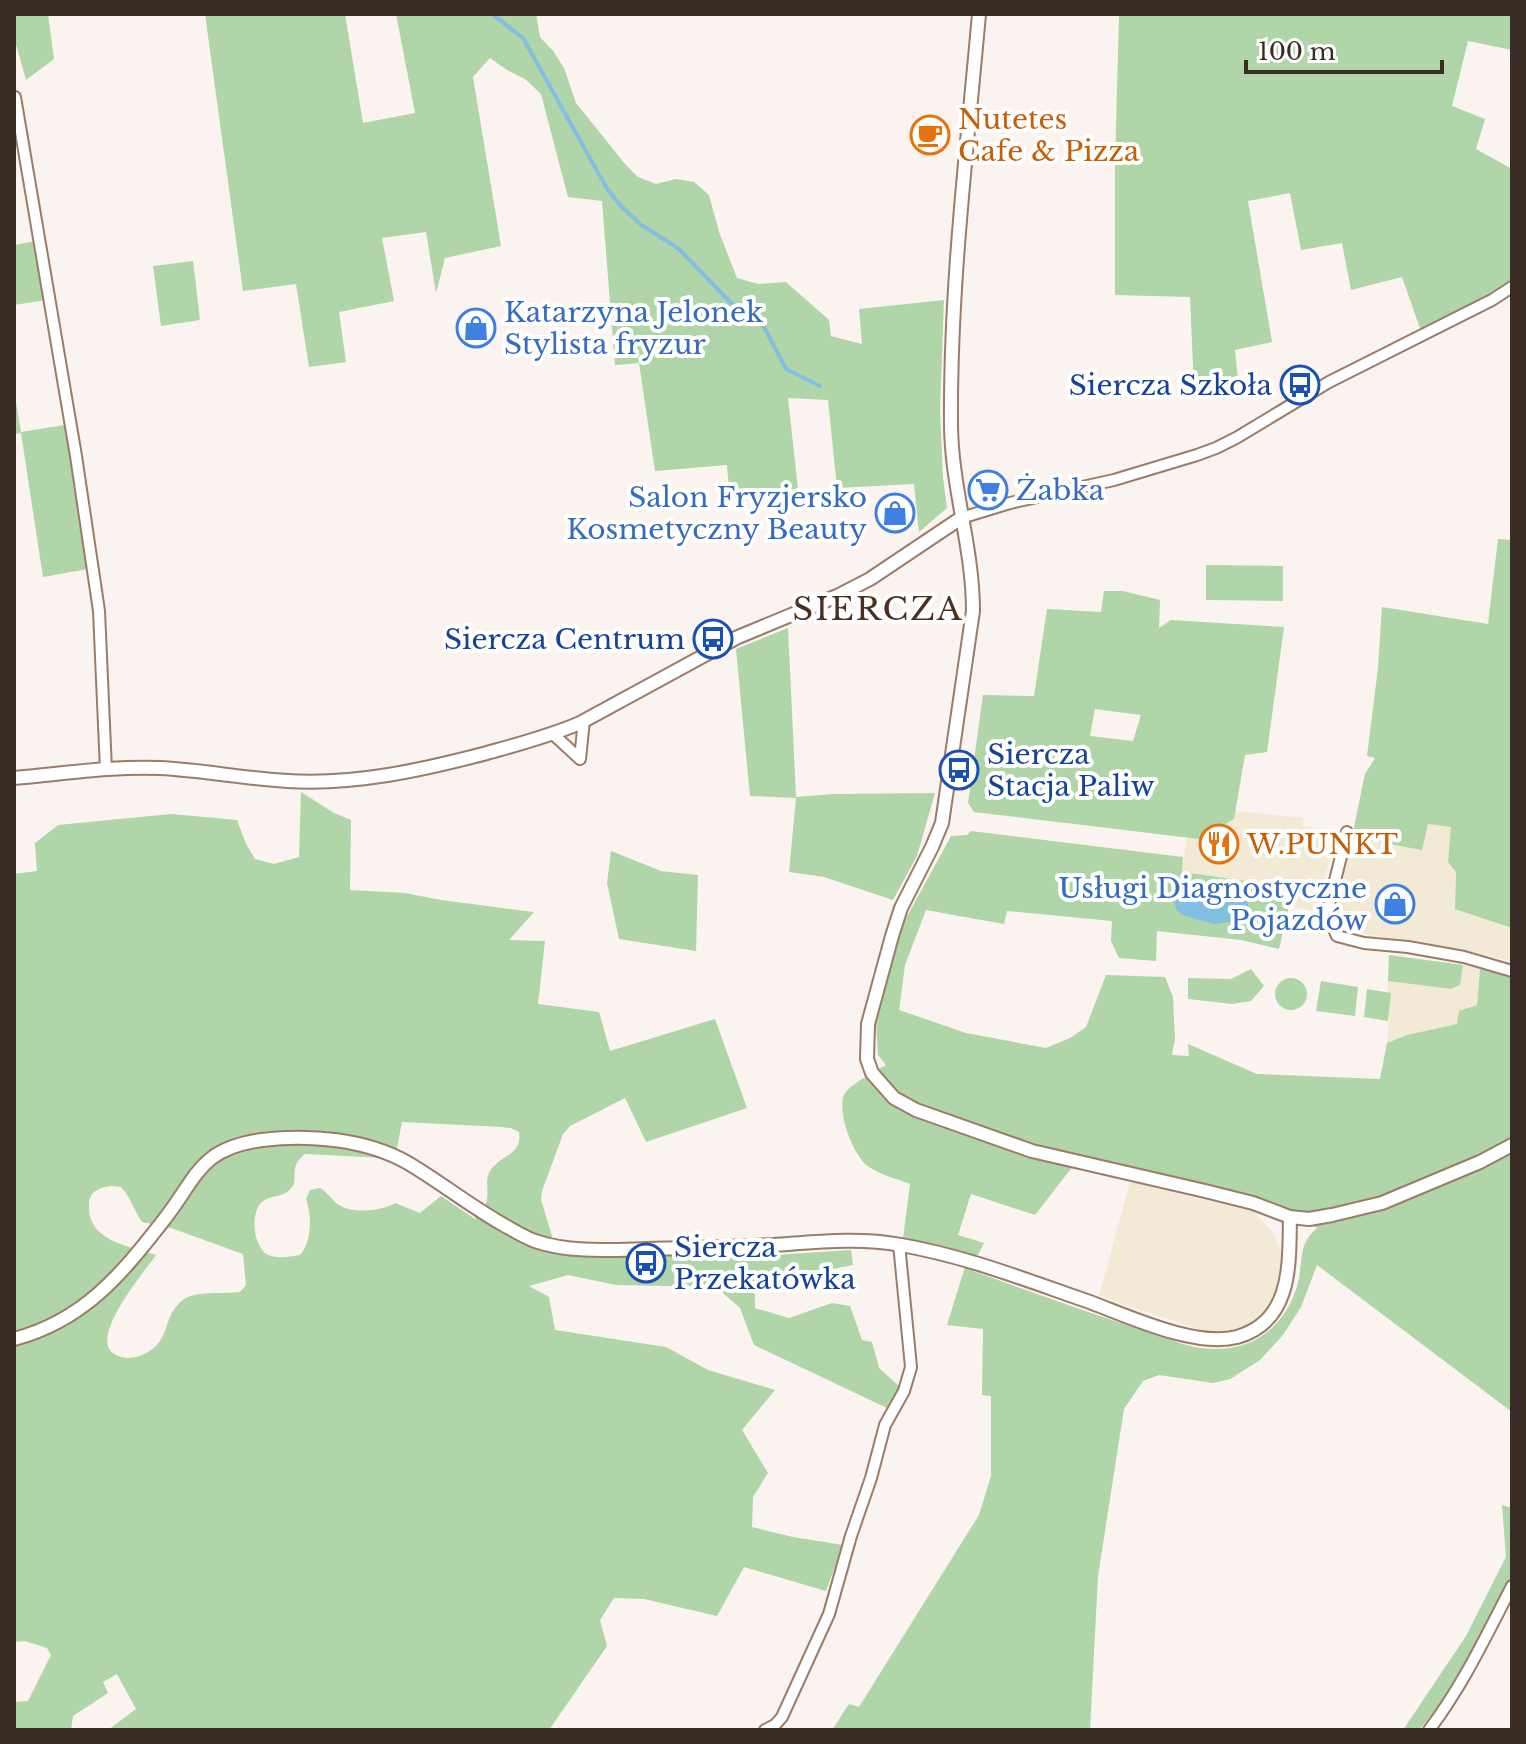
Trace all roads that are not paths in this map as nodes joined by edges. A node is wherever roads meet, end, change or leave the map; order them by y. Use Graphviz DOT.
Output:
graph roads {
  1 [pos="979,14"];
  2 [pos="15,97"];
  3 [pos="1512,287"];
  4 [pos="961,518"];
  5 [pos="584,720"];
  6 [pos="553,734"];
  7 [pos="106,770"];
  8 [pos="14,778"];
  9 [pos="1347,832"];
  10 [pos="1512,971"];
  11 [pos="1512,1145"];
  12 [pos="1290,1217"];
  13 [pos="899,1244"];
  14 [pos="14,1339"];
  15 [pos="1512,1586"];
  16 [pos="765,1730"];
  17 [pos="1429,1730"];
  1 -- 4 [label="street"];
  2 -- 7 [label="street"];
  3 -- 4 [label="street"];
  4 -- 5 [label="street"];
  4 -- 12 [label="street"];
  5 -- 6 [label="street"];
  5 -- 6 [label="street"];
  6 -- 7 [label="street"];
  7 -- 8 [label="street"];
  9 -- 10 [label="street"];
  11 -- 12 [label="street"];
  12 -- 13 [label="street"];
  13 -- 14 [label="street"];
  13 -- 16 [label="street"];
  15 -- 17 [label="street"];
}
